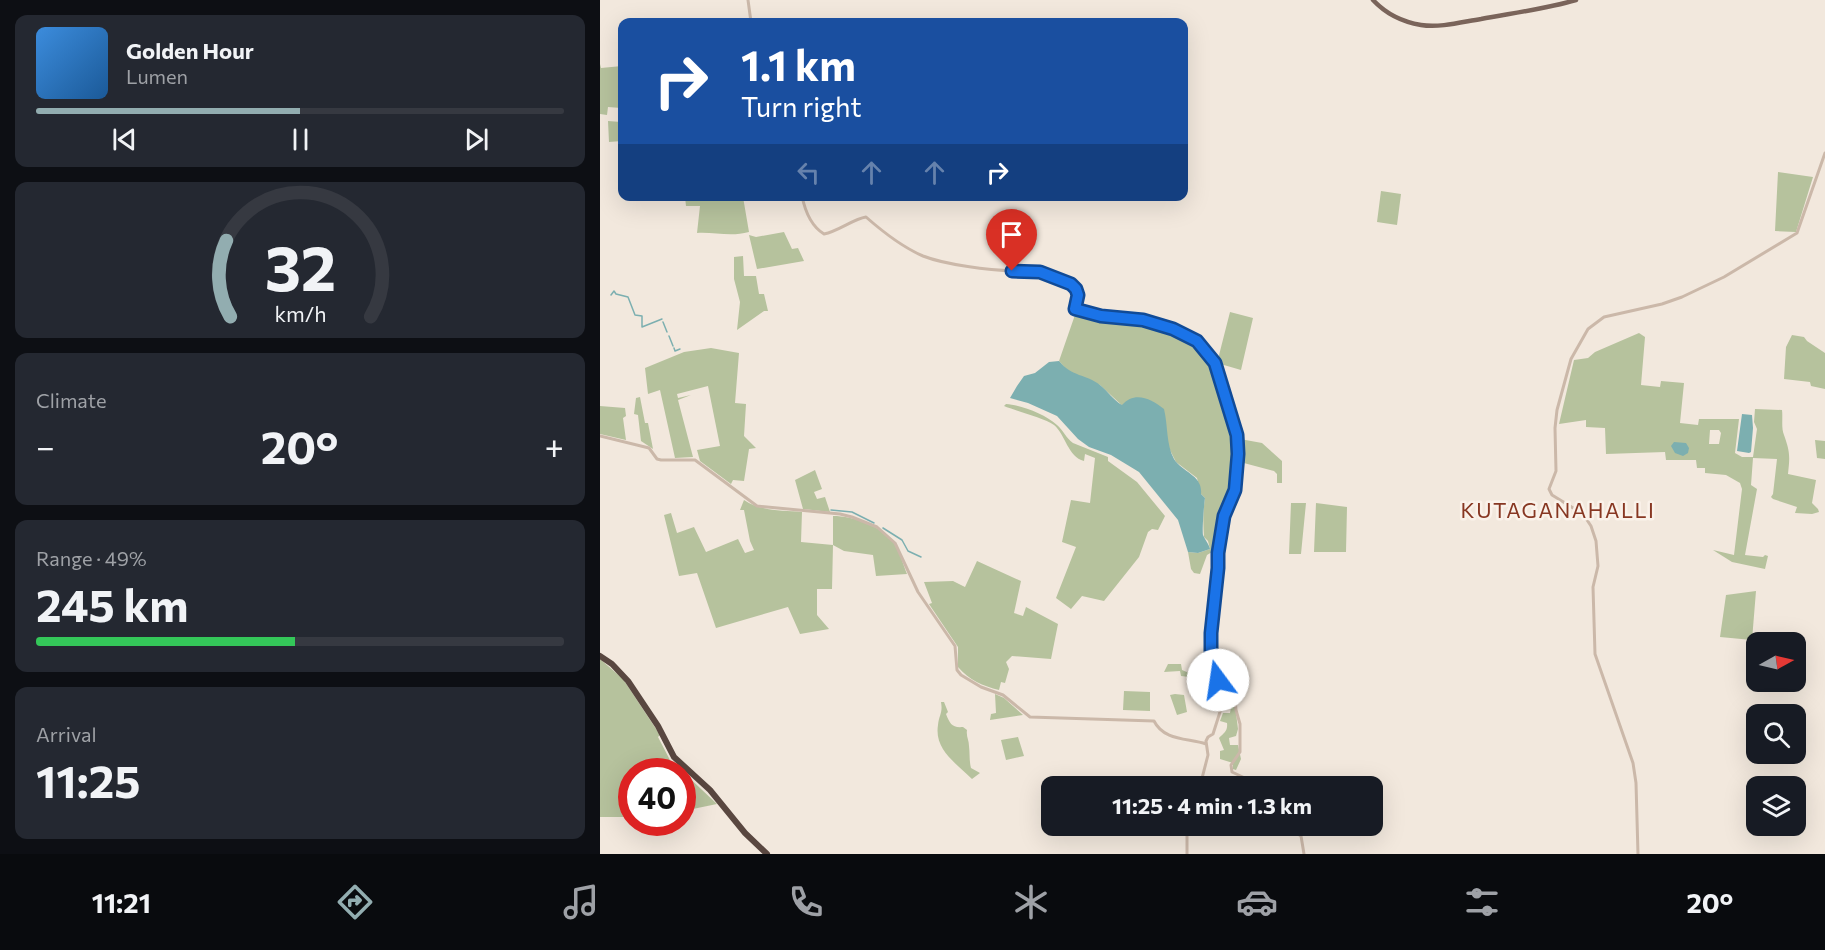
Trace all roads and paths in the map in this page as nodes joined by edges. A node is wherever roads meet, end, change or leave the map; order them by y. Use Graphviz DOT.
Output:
graph roads {
  1 [pos="748,0"];
  2 [pos="1373,0"];
  3 [pos="1576,0"];
  4 [pos="751,18"];
  5 [pos="1825,153"];
  6 [pos="803,201"];
  7 [pos="600,436"];
  8 [pos="600,656"];
  9 [pos="1219,673"];
  10 [pos="1206,744"];
  11 [pos="1203,776"];
  12 [pos="1242,776"];
  13 [pos="1187,836"];
  14 [pos="1301,836"];
  15 [pos="767,854"];
  16 [pos="1187,854"];
  17 [pos="1304,854"];
  18 [pos="1638,854"];
  1 -- 4 [label="street"];
  2 -- 3 [label="main road"];
  5 -- 18 [label="street"];
  6 -- 9 [label="street"];
  7 -- 10 [label="street"];
  8 -- 15 [label="highway"];
  9 -- 10 [label="street"];
  9 -- 12 [label="street"];
  10 -- 11 [label="street"];
  13 -- 16 [label="street"];
  14 -- 17 [label="street"];
}
